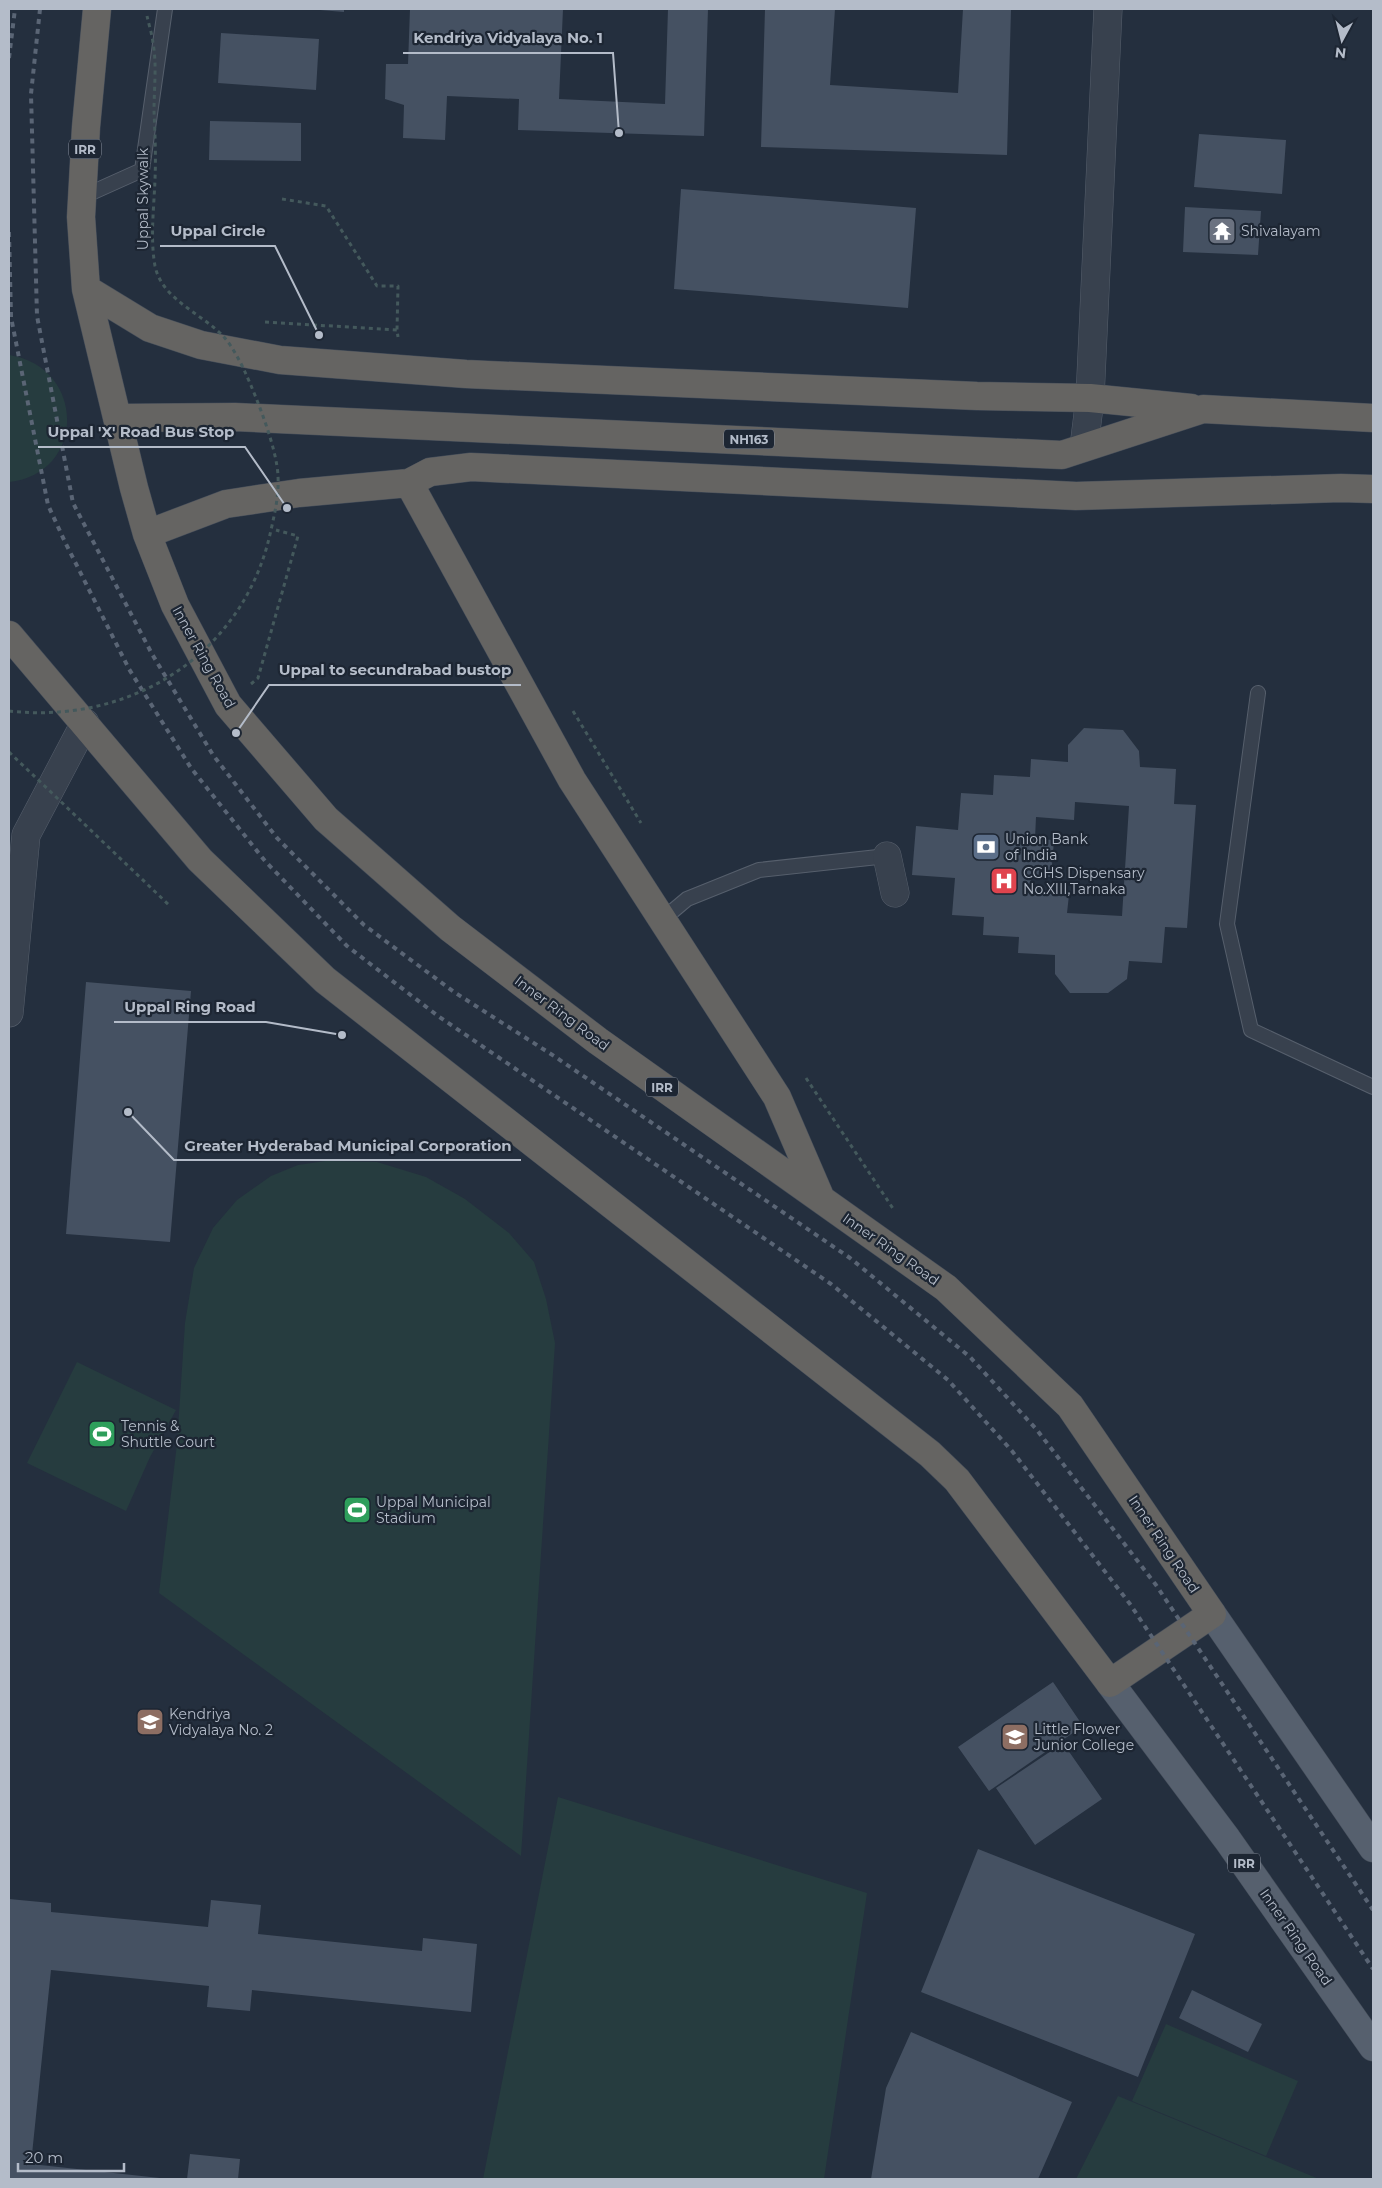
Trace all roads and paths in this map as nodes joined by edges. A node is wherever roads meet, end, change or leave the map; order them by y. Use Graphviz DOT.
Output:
graph roads {
  1 [pos="97,9"];
  2 [pos="165,9"];
  3 [pos="1108,9"];
  4 [pos="147,16"];
  5 [pos="82,197"];
  6 [pos="282,199"];
  7 [pos="86,289"];
  8 [pos="397,330"];
  9 [pos="1090,398"];
  10 [pos="1203,409"];
  11 [pos="117,418"];
  12 [pos="1373,418"];
  13 [pos="1084,447"];
  14 [pos="410,483"];
  15 [pos="1373,489"];
  16 [pos="271,529"];
  17 [pos="147,534"];
  18 [pos="9,635"];
  19 [pos="258,678"];
  20 [pos="1258,693"];
  21 [pos="9,711"];
  22 [pos="85,723"];
  23 [pos="9,752"];
  24 [pos="887,856"];
  25 [pos="895,893"];
  26 [pos="170,906"];
  27 [pos="662,920"];
  28 [pos="9,1013"];
  29 [pos="1373,1087"];
  30 [pos="821,1199"];
  31 [pos="1212,1614"];
  32 [pos="1110,1683"];
  33 [pos="1373,1848"];
  34 [pos="1373,2047"];
  1 -- 5 [label="highway, Inner Ring Road / IRR"];
  2 -- 5 [label="lane"];
  3 -- 9 [label="street"];
  4 -- 16 [label="path, Uppal Skywalk, bridge"];
  5 -- 7 [label="highway, Inner Ring Road / IRR"];
  6 -- 8 [label="path"];
  7 -- 9 [label="highway, NH163"];
  7 -- 11 [label="highway, Inner Ring Road / IRR"];
  9 -- 10 [label="highway, NH163"];
  9 -- 13 [label="street"];
  10 -- 12 [label="highway, NH163"];
  10 -- 13 [label="highway, NH163"];
  11 -- 13 [label="highway, NH163"];
  11 -- 17 [label="highway, Inner Ring Road / IRR"];
  14 -- 15 [label="highway"];
  14 -- 17 [label="highway"];
  14 -- 27 [label="highway"];
  16 -- 19 [label="path"];
  16 -- 21 [label="path, Uppal Skywalk, bridge"];
  17 -- 30 [label="highway, Inner Ring Road / IRR"];
  18 -- 22 [label="highway, Inner Ring Road / IRR"];
  20 -- 29 [label="lane"];
  22 -- 28 [label="street"];
  22 -- 32 [label="highway, Inner Ring Road / IRR"];
  23 -- 26 [label="path, bridge"];
  24 -- 25 [label="street"];
  24 -- 27 [label="lane"];
  27 -- 30 [label="highway"];
  30 -- 31 [label="highway, Inner Ring Road / IRR"];
  31 -- 32 [label="highway"];
  31 -- 33 [label="main road, Inner Ring Road / IRR"];
  32 -- 34 [label="main road, Inner Ring Road / IRR"];
}
